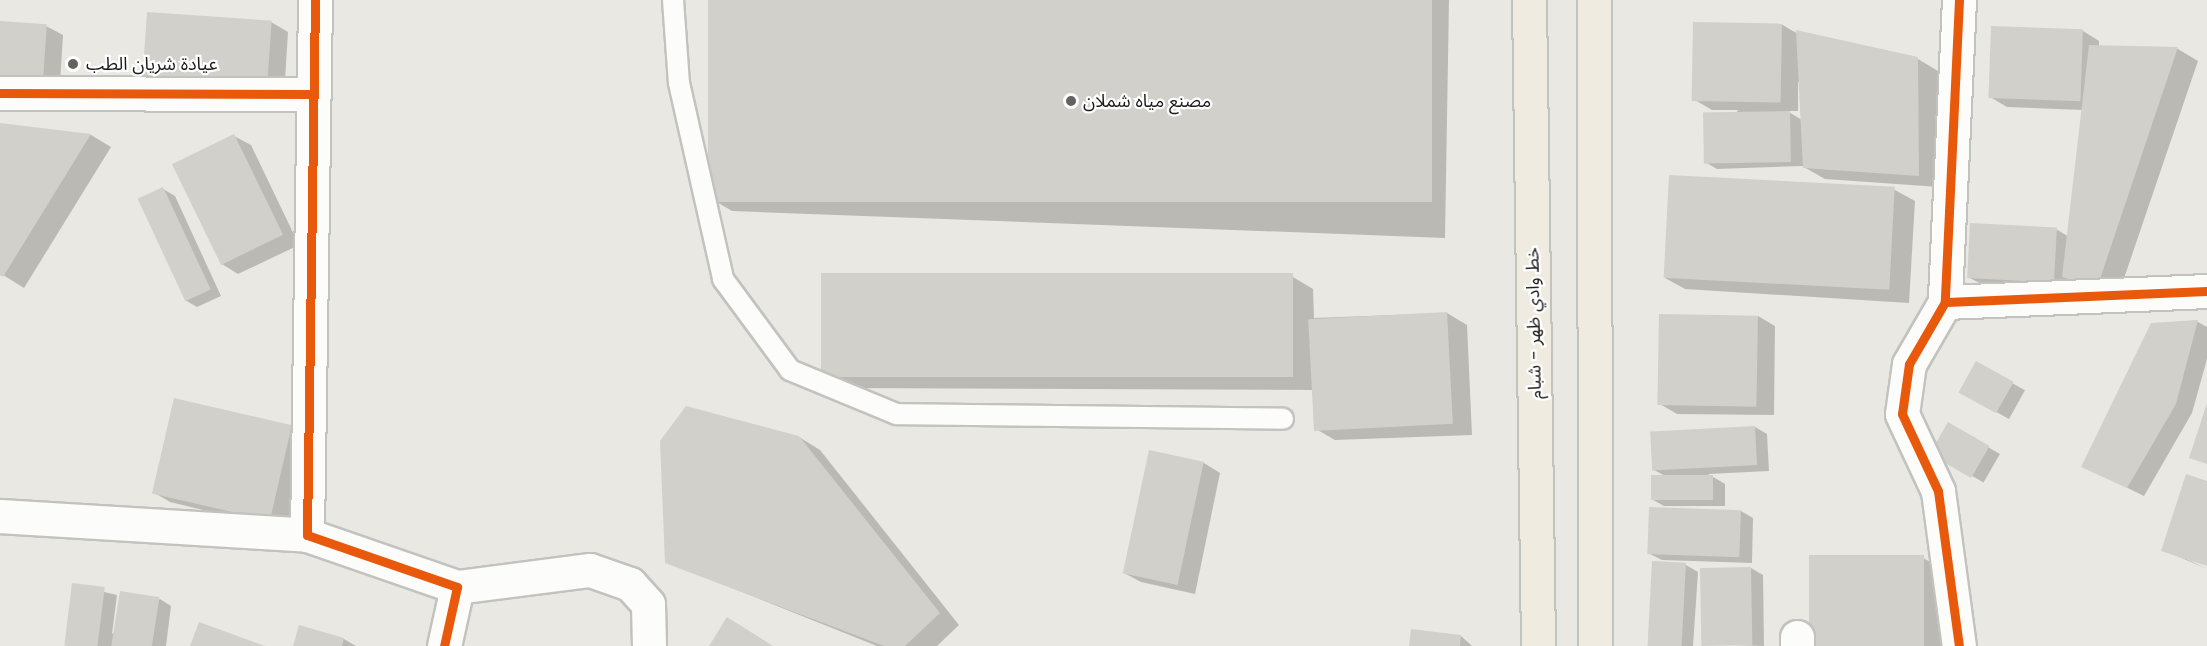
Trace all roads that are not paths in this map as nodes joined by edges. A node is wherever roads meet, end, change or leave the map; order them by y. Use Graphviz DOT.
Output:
graph roads {
  1 [pos="315,0"];
  2 [pos="673,0"];
  3 [pos="1529,0"];
  4 [pos="1594,0"];
  5 [pos="1959,0"];
  6 [pos="0,93"];
  7 [pos="312,94"];
  8 [pos="2207,291"];
  9 [pos="1945,302"];
  10 [pos="1283,419"];
  11 [pos="0,516"];
  12 [pos="307,535"];
  13 [pos="457,588"];
  14 [pos="444,646"];
  15 [pos="649,646"];
  16 [pos="1538,646"];
  17 [pos="1595,646"];
  18 [pos="1959,646"];
  1 -- 7 [label="street"];
  2 -- 10 [label="lane"];
  3 -- 16 [label="main road, خط وادي ظهر - شبام"];
  4 -- 17 [label="main road"];
  5 -- 9 [label="street"];
  6 -- 7 [label="street"];
  7 -- 12 [label="street"];
  8 -- 9 [label="street"];
  9 -- 18 [label="street"];
  11 -- 12 [label="street"];
  12 -- 13 [label="street"];
  13 -- 14 [label="street"];
  13 -- 15 [label="street"];
}
